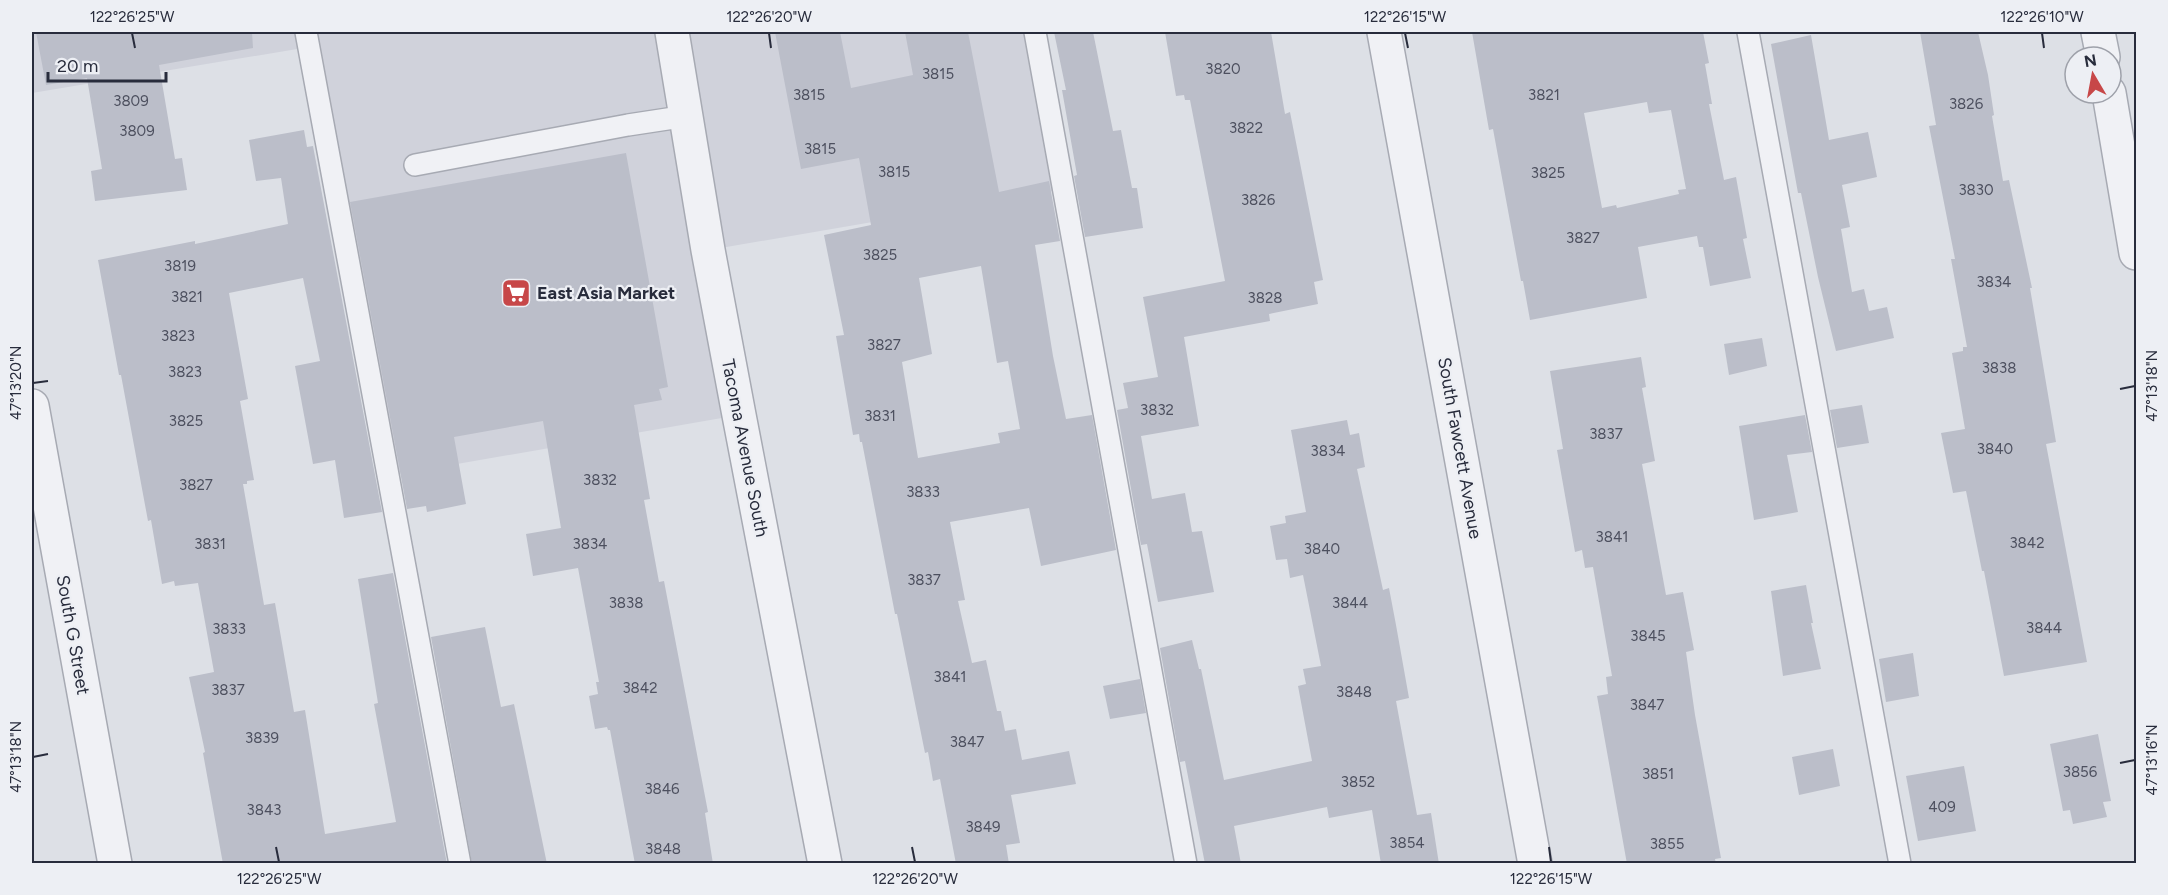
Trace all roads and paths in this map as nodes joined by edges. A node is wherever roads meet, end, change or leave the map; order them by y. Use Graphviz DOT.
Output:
graph roads {
  1 [pos="306,32"];
  2 [pos="672,32"];
  3 [pos="1035,32"];
  4 [pos="1384,32"];
  5 [pos="1748,32"];
  6 [pos="2111,105"];
  7 [pos="687,116"];
  8 [pos="415,165"];
  9 [pos="2136,253"];
  10 [pos="32,406"];
  11 [pos="115,864"];
  12 [pos="460,864"];
  13 [pos="825,864"];
  14 [pos="1186,864"];
  15 [pos="1536,864"];
  16 [pos="1900,864"];
  1 -- 12 [label="lane"];
  2 -- 7 [label="street, Tacoma Avenue South"];
  3 -- 14 [label="lane"];
  4 -- 15 [label="street, South Fawcett Avenue"];
  5 -- 16 [label="lane"];
  6 -- 9 [label="street"];
  7 -- 8 [label="lane"];
  7 -- 13 [label="street, Tacoma Avenue South"];
  10 -- 11 [label="street, South G Street"];
}
